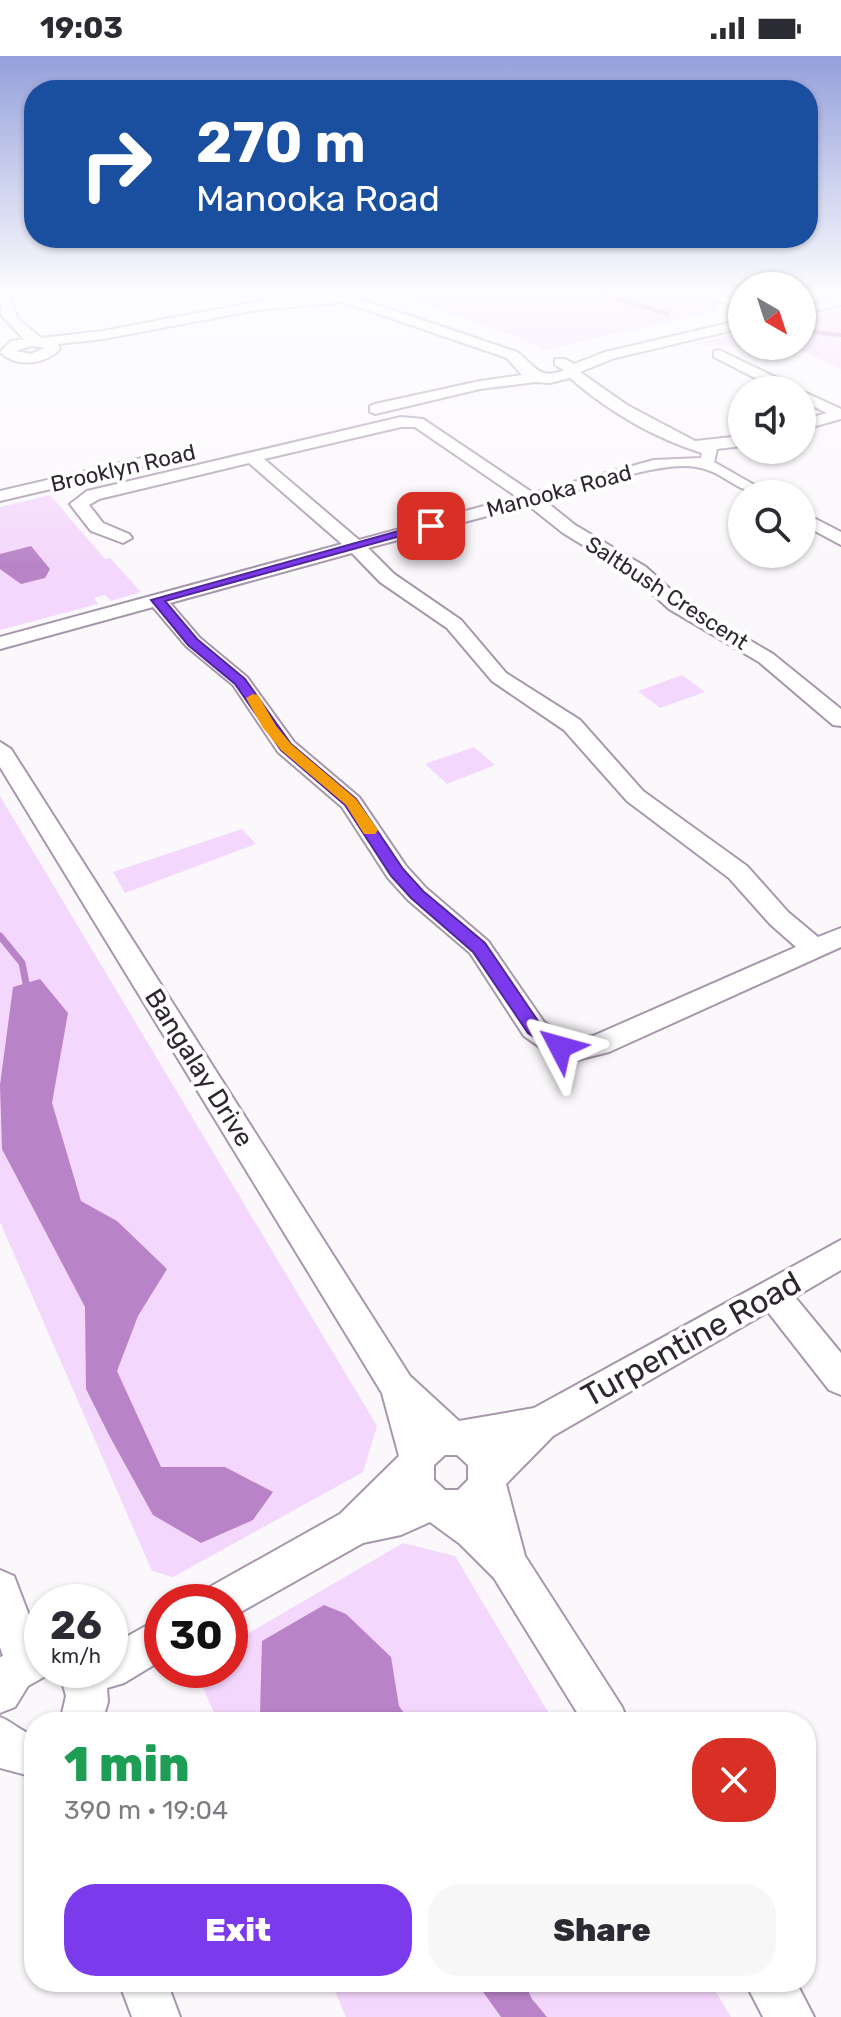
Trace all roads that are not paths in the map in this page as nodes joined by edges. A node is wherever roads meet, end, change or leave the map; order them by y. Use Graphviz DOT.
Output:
graph roads {
  1 [pos="482,385"];
  2 [pos="564,385"];
  3 [pos="587,385"];
  4 [pos="816,402"];
  5 [pos="356,414"];
  6 [pos="840,414"];
  7 [pos="816,421"];
  8 [pos="728,446"];
  9 [pos="677,453"];
  10 [pos="703,456"];
  11 [pos="170,457"];
  12 [pos="252,457"];
  13 [pos="654,465"];
  14 [pos="740,480"];
  15 [pos="0,496"];
  16 [pos="530,498"];
  17 [pos="841,522"];
  18 [pos="816,526"];
  19 [pos="820,528"];
  20 [pos="123,538"];
  21 [pos="841,540"];
  22 [pos="356,547"];
  23 [pos="157,600"];
  24 [pos="0,643"];
  25 [pos="841,720"];
  26 [pos="0,749"];
  27 [pos="841,937"];
  28 [pos="815,949"];
  29 [pos="841,1254"];
  30 [pos="772,1293"];
  31 [pos="841,1379"];
  32 [pos="398,1388"];
  33 [pos="540,1424"];
  34 [pos="457,1438"];
  35 [pos="416,1462"];
  36 [pos="487,1480"];
  37 [pos="436,1505"];
  38 [pos="354,1527"];
  39 [pos="508,1564"];
  40 [pos="248,1587"];
  41 [pos="0,1590"];
  42 [pos="23,1671"];
  43 [pos="601,1712"];
  44 [pos="0,1738"];
  45 [pos="24,1754"];
  46 [pos="147,1992"];
  47 [pos="775,1992"];
  48 [pos="156,2017"];
  49 [pos="790,2017"];
  1 -- 5 [label="street"];
  2 -- 9 [label="street"];
  3 -- 10 [label="street"];
  4 -- 6 [label="street"];
  6 -- 7 [label="street"];
  8 -- 10 [label="street, Manooka Road"];
  9 -- 10 [label="street"];
  9 -- 13 [label="street, Manooka Road"];
  10 -- 13 [label="street, Manooka Road"];
  10 -- 14 [label="street"];
  11 -- 15 [label="street, Brooklyn Road"];
  12 -- 16 [label="street, Saltbush Crescent"];
  12 -- 20 [label="street, Saltbush Crescent"];
  12 -- 22 [label="street"];
  13 -- 16 [label="street, Manooka Road"];
  16 -- 22 [label="street, Manooka Road"];
  16 -- 25 [label="street, Saltbush Crescent"];
  17 -- 19 [label="street"];
  18 -- 19 [label="street"];
  19 -- 21 [label="street"];
  22 -- 23 [label="street, Manooka Road"];
  22 -- 28 [label="street"];
  23 -- 24 [label="street, Manooka Road"];
  23 -- 28 [label="street"];
  26 -- 32 [label="street, Bangalay Drive"];
  27 -- 28 [label="street"];
  29 -- 30 [label="street, Turpentine Road"];
  30 -- 31 [label="street"];
  30 -- 33 [label="street, Turpentine Road"];
  32 -- 34 [label="street, Bangalay Drive"];
  32 -- 35 [label="street, Bangalay Drive"];
  33 -- 34 [label="street, Turpentine Road"];
  33 -- 36 [label="street, Turpentine Road"];
  34 -- 35 [label="street"];
  34 -- 36 [label="street"];
  35 -- 37 [label="street"];
  35 -- 38 [label="street"];
  36 -- 37 [label="street"];
  36 -- 39 [label="street"];
  37 -- 38 [label="street"];
  37 -- 39 [label="street"];
  38 -- 40 [label="street"];
  39 -- 43 [label="street"];
  41 -- 42 [label="street"];
  44 -- 45 [label="street"];
  46 -- 48 [label="street"];
  47 -- 49 [label="street"];
}
